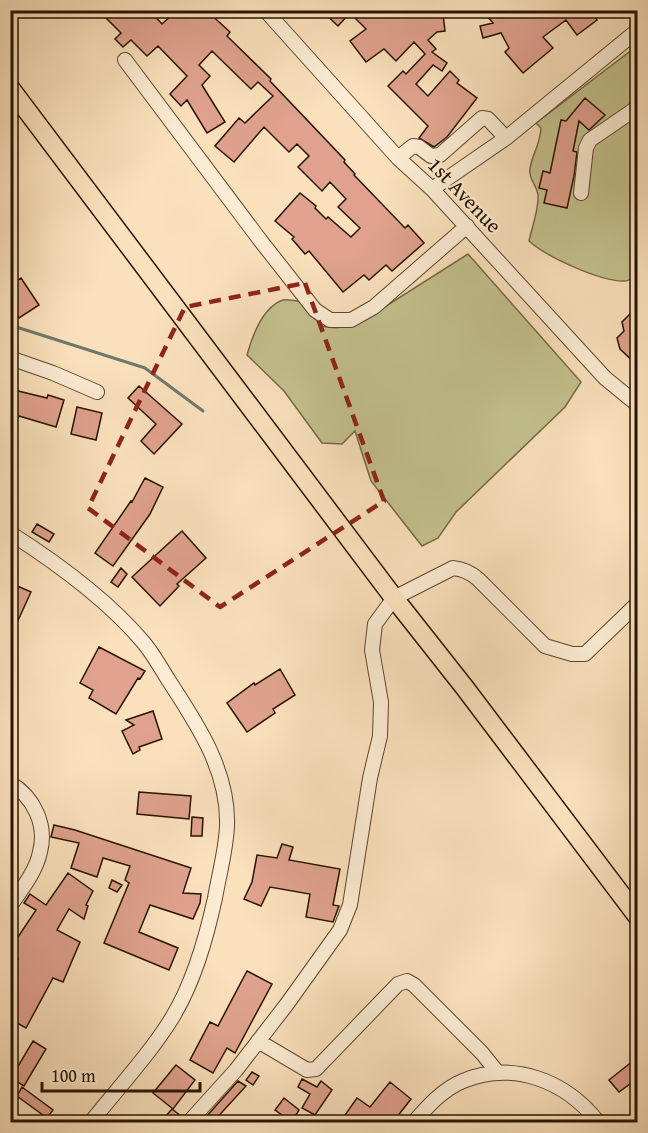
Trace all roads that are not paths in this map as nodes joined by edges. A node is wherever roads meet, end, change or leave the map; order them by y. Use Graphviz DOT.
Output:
graph roads {
  1 [pos="265,10"];
  2 [pos="638,30"];
  3 [pos="125,60"];
  4 [pos="10,88"];
  5 [pos="638,107"];
  6 [pos="506,138"];
  7 [pos="399,158"];
  8 [pos="432,189"];
  9 [pos="581,193"];
  10 [pos="466,226"];
  11 [pos="10,358"];
  12 [pos="97,392"];
  13 [pos="638,405"];
  14 [pos="10,533"];
  15 [pos="394,598"];
  16 [pos="638,603"];
  17 [pos="10,783"];
  18 [pos="10,906"];
  19 [pos="638,917"];
  20 [pos="258,1041"];
  21 [pos="498,1074"];
  22 [pos="91,1122"];
  23 [pos="189,1122"];
  24 [pos="414,1122"];
  25 [pos="598,1122"];
  1 -- 7 [label="street, 1st Avenue"];
  2 -- 6 [label="street"];
  3 -- 10 [label="street"];
  4 -- 15 [label="main road"];
  5 -- 9 [label="street"];
  6 -- 7 [label="street"];
  6 -- 8 [label="street"];
  7 -- 8 [label="street, 1st Avenue"];
  8 -- 10 [label="street, 1st Avenue"];
  10 -- 13 [label="street, 1st Avenue"];
  11 -- 12 [label="street"];
  14 -- 22 [label="street"];
  15 -- 16 [label="street"];
  15 -- 19 [label="main road"];
  15 -- 20 [label="street"];
  17 -- 18 [label="street"];
  20 -- 21 [label="street"];
  20 -- 23 [label="street"];
  21 -- 24 [label="street"];
  21 -- 25 [label="street"];
}
